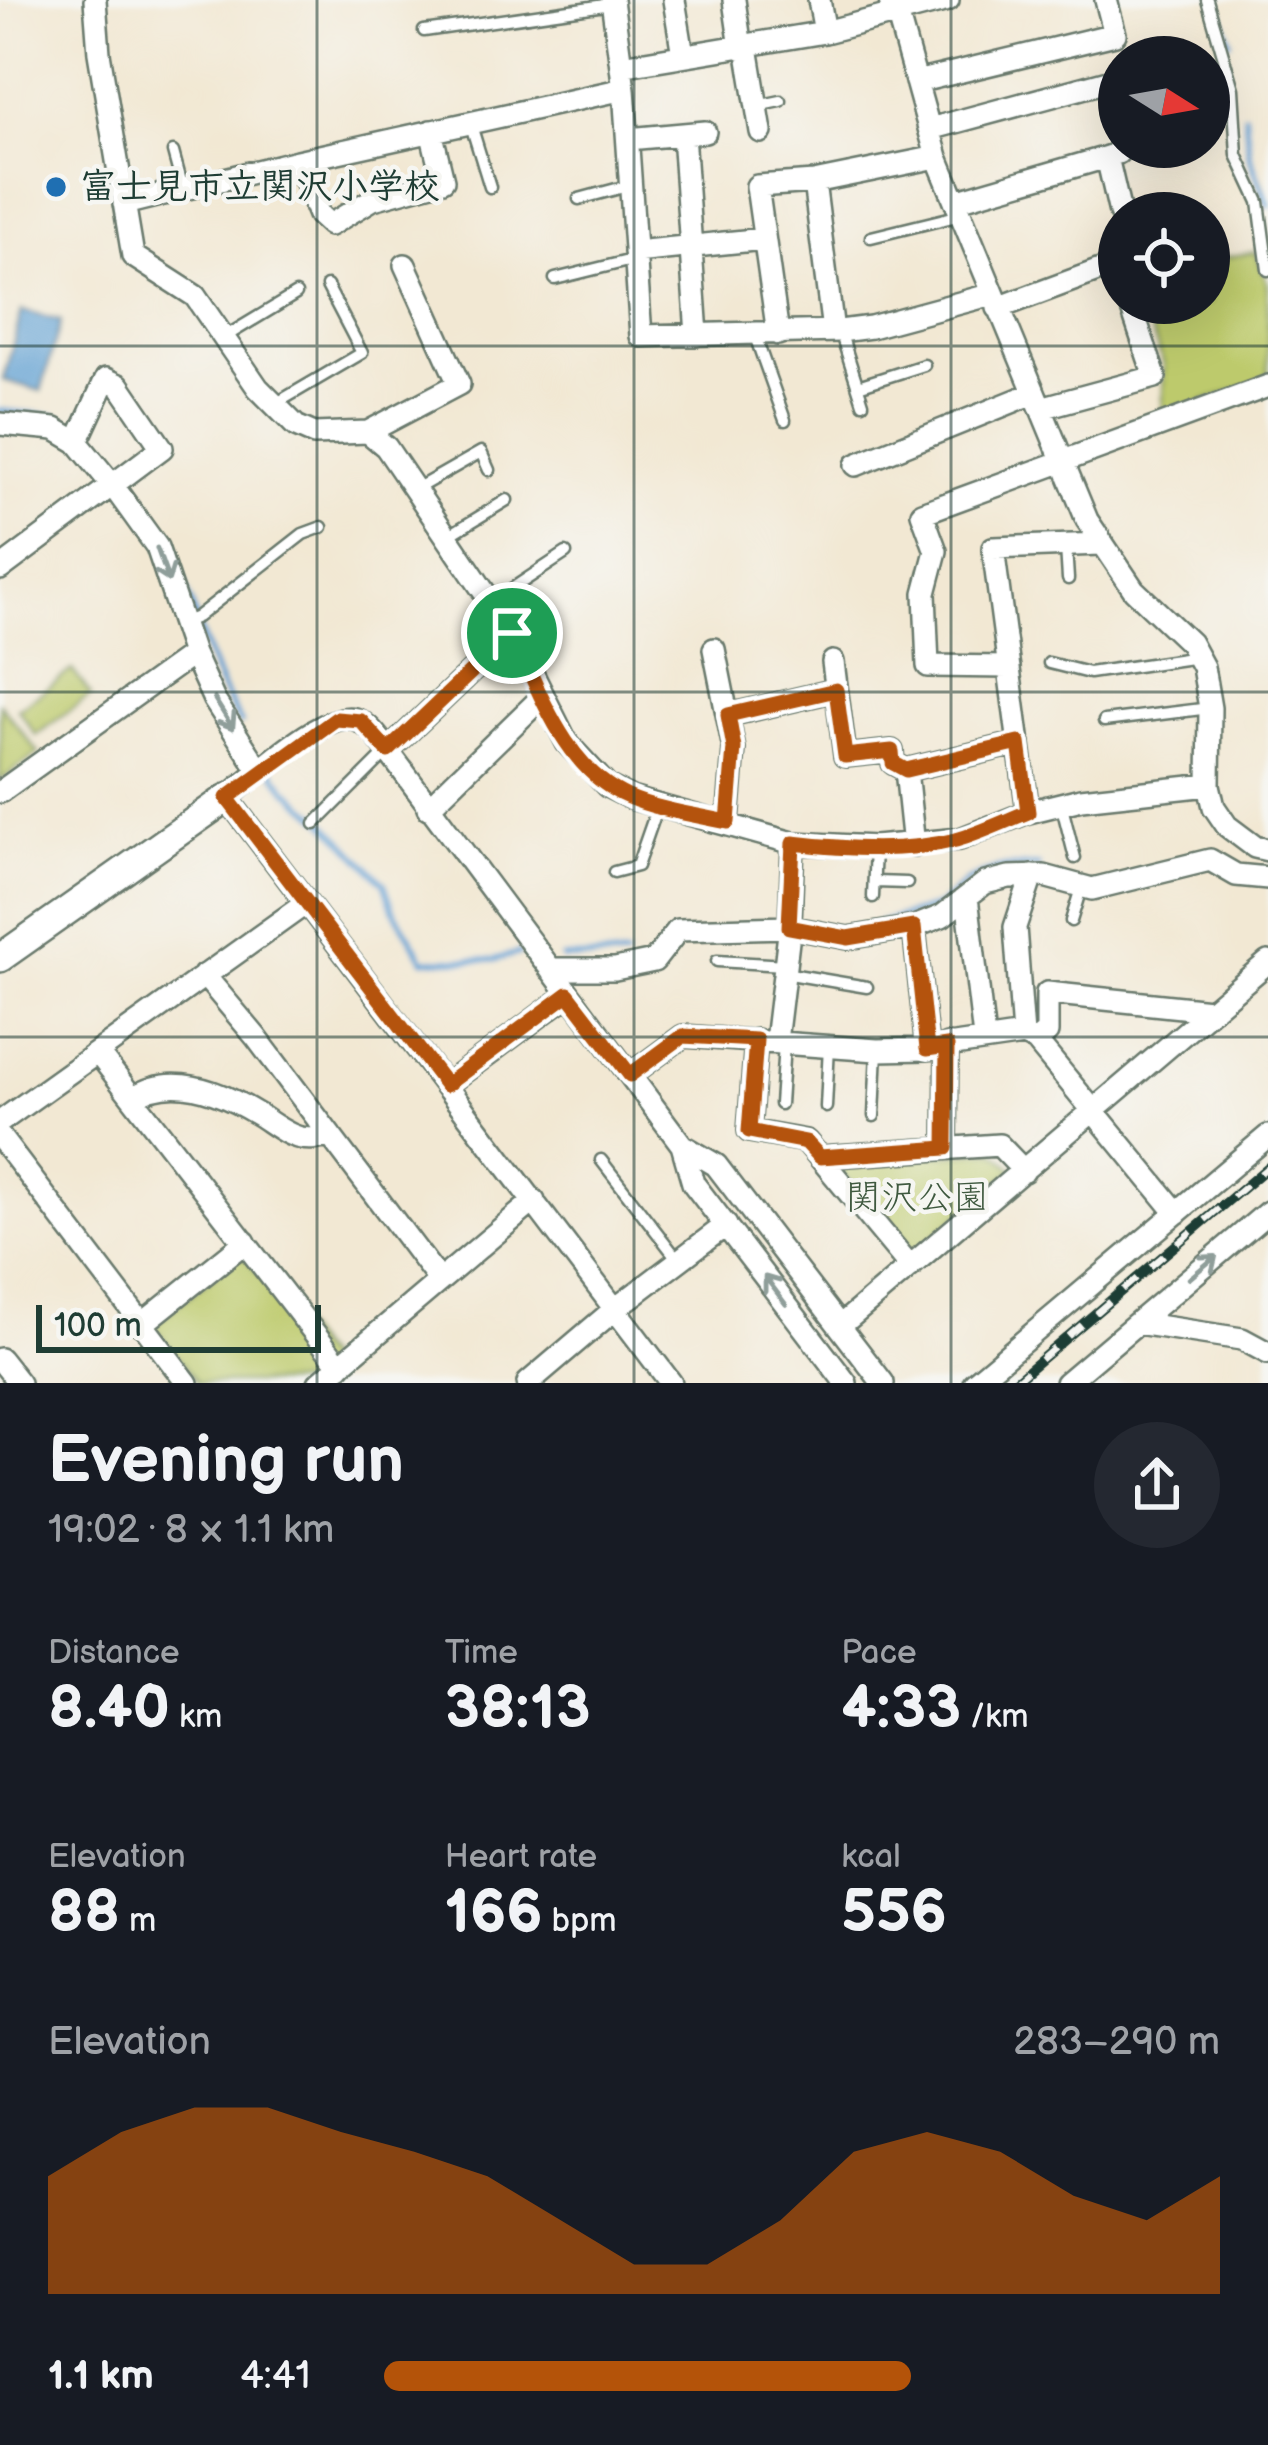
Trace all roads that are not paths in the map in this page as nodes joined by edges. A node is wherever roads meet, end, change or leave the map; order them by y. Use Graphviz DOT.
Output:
graph roads {
  1 [pos="95,0"];
  2 [pos="674,0"];
  3 [pos="734,0"];
  4 [pos="819,0"];
  5 [pos="948,0"];
  6 [pos="1106,0"];
  7 [pos="1207,0"];
  8 [pos="612,2"];
  9 [pos="895,6"];
  10 [pos="424,31"];
  11 [pos="825,32"];
  12 [pos="1115,34"];
  13 [pos="744,47"];
  14 [pos="683,55"];
  15 [pos="622,78"];
  16 [pos="916,82"];
  17 [pos="1098,84"];
  18 [pos="781,101"];
  19 [pos="757,106"];
  20 [pos="470,122"];
  21 [pos="930,129"];
  22 [pos="430,131"];
  23 [pos="761,132"];
  24 [pos="628,139"];
  25 [pos="173,152"];
  26 [pos="1098,156"];
  27 [pos="937,157"];
  28 [pos="297,161"];
  29 [pos="814,182"];
  30 [pos="631,185"];
  31 [pos="490,187"];
  32 [pos="183,190"];
  33 [pos="579,199"];
  34 [pos="124,204"];
  35 [pos="958,208"];
  36 [pos="871,237"];
  37 [pos="764,239"];
  38 [pos="691,246"];
  39 [pos="636,256"];
  40 [pos="405,266"];
  41 [pos="1098,269"];
  42 [pos="1268,270"];
  43 [pos="555,279"];
  44 [pos="327,286"];
  45 [pos="296,294"];
  46 [pos="996,301"];
  47 [pos="1137,324"];
  48 [pos="836,331"];
  49 [pos="778,334"];
  50 [pos="697,335"];
  51 [pos="754,335"];
  52 [pos="224,338"];
  53 [pos="924,365"];
  54 [pos="858,386"];
  55 [pos="1268,386"];
  56 [pos="1037,401"];
  57 [pos="863,403"];
  58 [pos="274,405"];
  59 [pos="785,420"];
  60 [pos="0,424"];
  61 [pos="368,432"];
  62 [pos="80,435"];
  63 [pos="1062,460"];
  64 [pos="856,465"];
  65 [pos="489,470"];
  66 [pos="119,481"];
  67 [pos="416,489"];
  68 [pos="507,500"];
  69 [pos="322,527"];
  70 [pos="448,536"];
  71 [pos="1101,544"];
  72 [pos="1066,547"];
  73 [pos="566,554"];
  74 [pos="0,569"];
  75 [pos="1068,579"];
  76 [pos="492,602"];
  77 [pos="189,620"];
  78 [pos="512,633"];
  79 [pos="714,649"];
  80 [pos="193,654"];
  81 [pos="1198,657"];
  82 [pos="832,662"];
  83 [pos="1049,663"];
  84 [pos="1009,667"];
  85 [pos="836,690"];
  86 [pos="543,696"];
  87 [pos="1210,708"];
  88 [pos="728,715"];
  89 [pos="1104,721"];
  90 [pos="1019,743"];
  91 [pos="388,751"];
  92 [pos="266,767"];
  93 [pos="906,770"];
  94 [pos="1209,785"];
  95 [pos="0,792"];
  96 [pos="227,798"];
  97 [pos="1061,803"];
  98 [pos="658,806"];
  99 [pos="428,808"];
  100 [pos="1028,812"];
  101 [pos="318,820"];
  102 [pos="728,822"];
  103 [pos="793,843"];
  104 [pos="914,847"];
  105 [pos="875,848"];
  106 [pos="1268,850"];
  107 [pos="1075,858"];
  108 [pos="614,872"];
  109 [pos="1032,876"];
  110 [pos="1268,878"];
  111 [pos="875,882"];
  112 [pos="907,883"];
  113 [pos="1082,888"];
  114 [pos="873,897"];
  115 [pos="967,897"];
  116 [pos="305,904"];
  117 [pos="790,922"];
  118 [pos="1071,922"];
  119 [pos="914,927"];
  120 [pos="1,956"];
  121 [pos="717,962"];
  122 [pos="1268,962"];
  123 [pos="550,969"];
  124 [pos="785,969"];
  125 [pos="205,975"];
  126 [pos="866,987"];
  127 [pos="568,994"];
  128 [pos="1210,1010"];
  129 [pos="1030,1037"];
  130 [pos="985,1038"];
  131 [pos="772,1040"];
  132 [pos="829,1046"];
  133 [pos="937,1047"];
  134 [pos="877,1050"];
  135 [pos="98,1053"];
  136 [pos="630,1075"];
  137 [pos="446,1085"];
  138 [pos="133,1098"];
  139 [pos="780,1104"];
  140 [pos="826,1107"];
  141 [pos="1093,1113"];
  142 [pos="874,1115"];
  143 [pos="0,1122"];
  144 [pos="330,1136"];
  145 [pos="1268,1136"];
  146 [pos="0,1137"];
  147 [pos="682,1145"];
  148 [pos="946,1148"];
  149 [pos="820,1157"];
  150 [pos="601,1160"];
  151 [pos="1024,1171"];
  152 [pos="534,1201"];
  153 [pos="1268,1212"];
  154 [pos="1178,1213"];
  155 [pos="726,1226"];
  156 [pos="244,1242"];
  157 [pos="679,1261"];
  158 [pos="910,1266"];
  159 [pos="439,1280"];
  160 [pos="616,1310"];
  161 [pos="1137,1323"];
  162 [pos="141,1325"];
  163 [pos="840,1326"];
  164 [pos="1268,1352"];
  165 [pos="0,1359"];
  166 [pos="340,1366"];
  167 [pos="1069,1382"];
  168 [pos="19,1383"];
  169 [pos="187,1383"];
  170 [pos="319,1383"];
  171 [pos="528,1383"];
  172 [pos="671,1383"];
  173 [pos="846,1383"];
  174 [pos="883,1383"];
  175 [pos="974,1383"];
  1 -- 34 [label="street"];
  2 -- 14 [label="street"];
  3 -- 13 [label="street"];
  4 -- 11 [label="street"];
  5 -- 9 [label="street"];
  6 -- 12 [label="street"];
  7 -- 42 [label="lane"];
  8 -- 10 [label="lane"];
  8 -- 15 [label="street"];
  9 -- 11 [label="street"];
  9 -- 16 [label="street"];
  11 -- 13 [label="street"];
  12 -- 16 [label="street"];
  13 -- 14 [label="street"];
  13 -- 19 [label="street"];
  14 -- 15 [label="street"];
  15 -- 20 [label="street"];
  15 -- 24 [label="street"];
  16 -- 21 [label="street"];
  17 -- 21 [label="street"];
  18 -- 19 [label="lane"];
  19 -- 23 [label="street"];
  20 -- 22 [label="street"];
  20 -- 31 [label="lane"];
  21 -- 27 [label="street"];
  22 -- 28 [label="street"];
  22 -- 28 [label="street"];
  24 -- 30 [label="street"];
  24 -- 38 [label="street"];
  25 -- 32 [label="lane"];
  26 -- 35 [label="street"];
  27 -- 29 [label="street"];
  27 -- 35 [label="street"];
  28 -- 32 [label="street"];
  29 -- 37 [label="street"];
  29 -- 48 [label="street"];
  30 -- 33 [label="lane"];
  30 -- 39 [label="street"];
  32 -- 34 [label="street"];
  34 -- 52 [label="street"];
  35 -- 36 [label="lane"];
  35 -- 46 [label="street"];
  37 -- 38 [label="street"];
  37 -- 49 [label="street"];
  38 -- 39 [label="street"];
  38 -- 50 [label="street"];
  39 -- 43 [label="lane"];
  39 -- 50 [label="street"];
  40 -- 61 [label="street"];
  41 -- 46 [label="street"];
  44 -- 58 [label="lane"];
  45 -- 52 [label="lane"];
  46 -- 48 [label="street"];
  46 -- 56 [label="street"];
  47 -- 56 [label="street"];
  48 -- 49 [label="street"];
  48 -- 54 [label="lane"];
  49 -- 51 [label="street"];
  50 -- 51 [label="street"];
  51 -- 59 [label="lane"];
  52 -- 58 [label="street"];
  53 -- 54 [label="lane"];
  54 -- 57 [label="lane"];
  55 -- 63 [label="street"];
  56 -- 63 [label="street"];
  56 -- 64 [label="street"];
  58 -- 61 [label="street"];
  60 -- 62 [label="street"];
  61 -- 67 [label="street"];
  62 -- 66 [label="street"];
  62 -- 66 [label="street"];
  63 -- 71 [label="street"];
  63 -- 84 [label="street"];
  65 -- 67 [label="lane"];
  66 -- 74 [label="street"];
  66 -- 77 [label="street, one-way"];
  67 -- 70 [label="street"];
  68 -- 70 [label="lane"];
  69 -- 77 [label="lane"];
  70 -- 76 [label="street"];
  71 -- 72 [label="street"];
  71 -- 81 [label="street"];
  72 -- 75 [label="lane"];
  72 -- 84 [label="street"];
  73 -- 76 [label="lane"];
  76 -- 78 [label="street"];
  77 -- 80 [label="street"];
  78 -- 86 [label="street"];
  78 -- 91 [label="street"];
  79 -- 88 [label="street"];
  80 -- 92 [label="street, one-way"];
  80 -- 95 [label="street"];
  81 -- 83 [label="lane"];
  81 -- 87 [label="street"];
  82 -- 85 [label="street"];
  84 -- 90 [label="street"];
  85 -- 88 [label="street"];
  85 -- 93 [label="street"];
  86 -- 98 [label="street"];
  86 -- 99 [label="street"];
  87 -- 89 [label="lane"];
  87 -- 94 [label="street"];
  88 -- 102 [label="street"];
  90 -- 93 [label="street"];
  90 -- 100 [label="street"];
  91 -- 92 [label="street"];
  91 -- 99 [label="street"];
  91 -- 101 [label="lane"];
  92 -- 96 [label="street"];
  93 -- 104 [label="street"];
  94 -- 97 [label="street"];
  94 -- 106 [label="street"];
  96 -- 116 [label="street"];
  96 -- 120 [label="street"];
  97 -- 100 [label="street"];
  97 -- 107 [label="lane"];
  98 -- 102 [label="street"];
  98 -- 108 [label="lane"];
  99 -- 123 [label="street"];
  100 -- 104 [label="street"];
  102 -- 103 [label="street"];
  103 -- 105 [label="street"];
  103 -- 117 [label="street"];
  104 -- 105 [label="street"];
  105 -- 111 [label="lane"];
  109 -- 113 [label="street"];
  109 -- 115 [label="street"];
  109 -- 129 [label="street"];
  110 -- 113 [label="street"];
  111 -- 112 [label="lane"];
  111 -- 114 [label="lane"];
  113 -- 118 [label="lane"];
  115 -- 119 [label="street"];
  115 -- 130 [label="street"];
  116 -- 125 [label="street"];
  116 -- 137 [label="street"];
  117 -- 119 [label="street"];
  117 -- 123 [label="street"];
  117 -- 124 [label="street"];
  119 -- 133 [label="street"];
  121 -- 124 [label="lane"];
  122 -- 128 [label="street"];
  123 -- 127 [label="street"];
  124 -- 126 [label="lane"];
  124 -- 131 [label="street"];
  125 -- 135 [label="street"];
  125 -- 144 [label="street"];
  127 -- 136 [label="street"];
  127 -- 137 [label="street"];
  128 -- 129 [label="street"];
  128 -- 141 [label="street"];
  129 -- 130 [label="street"];
  129 -- 141 [label="street"];
  130 -- 133 [label="street"];
  131 -- 132 [label="street"];
  131 -- 136 [label="street"];
  131 -- 139 [label="lane"];
  131 -- 149 [label="street"];
  132 -- 134 [label="street"];
  132 -- 140 [label="lane"];
  133 -- 134 [label="street"];
  133 -- 148 [label="street"];
  134 -- 142 [label="lane"];
  135 -- 138 [label="street"];
  135 -- 143 [label="street"];
  136 -- 147 [label="street"];
  137 -- 152 [label="street"];
  138 -- 144 [label="street"];
  138 -- 156 [label="street"];
  141 -- 151 [label="street"];
  141 -- 154 [label="street"];
  144 -- 159 [label="street"];
  145 -- 154 [label="street"];
  146 -- 162 [label="street"];
  147 -- 155 [label="street"];
  147 -- 163 [label="street"];
  148 -- 149 [label="street"];
  148 -- 151 [label="street"];
  149 -- 158 [label="street"];
  150 -- 157 [label="lane"];
  151 -- 158 [label="street"];
  152 -- 159 [label="street"];
  152 -- 160 [label="street"];
  161 -- 153 [label="street, one-way"];
  154 -- 175 [label="street"];
  155 -- 157 [label="street"];
  173 -- 155 [label="street, one-way"];
  156 -- 162 [label="street"];
  156 -- 166 [label="street"];
  157 -- 160 [label="street"];
  158 -- 163 [label="street"];
  159 -- 166 [label="street"];
  160 -- 171 [label="street"];
  160 -- 172 [label="street"];
  161 -- 164 [label="street"];
  161 -- 167 [label="street"];
  162 -- 169 [label="street"];
  163 -- 174 [label="street"];
  165 -- 168 [label="street"];
  166 -- 170 [label="street"];
}
